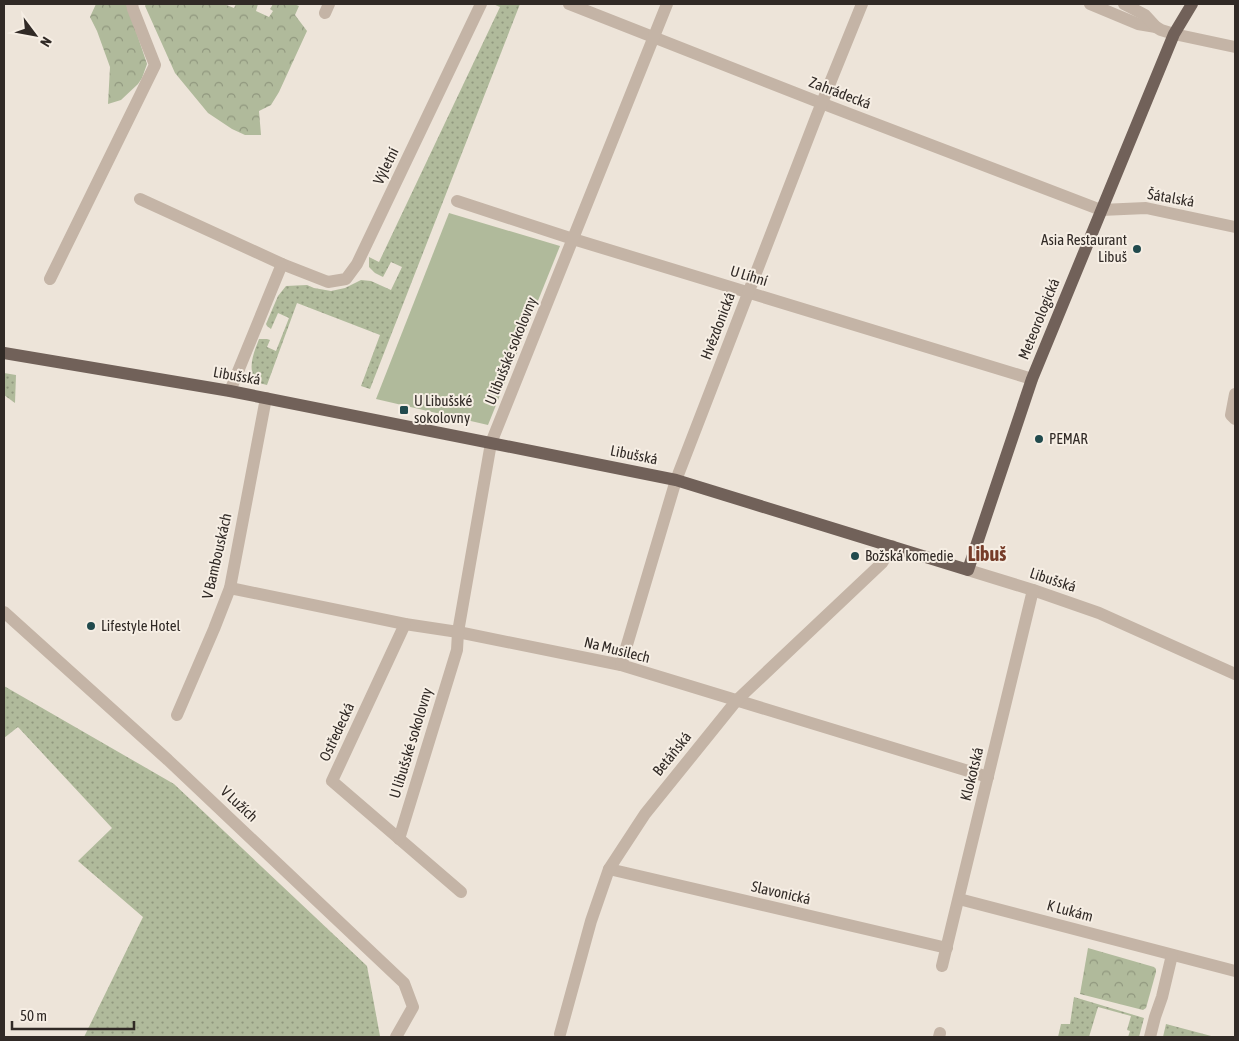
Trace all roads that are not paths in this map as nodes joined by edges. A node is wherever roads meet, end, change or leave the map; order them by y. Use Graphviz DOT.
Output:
graph roads {
  1 [pos="132,4"];
  2 [pos="482,4"];
  3 [pos="570,4"];
  4 [pos="667,4"];
  5 [pos="862,4"];
  6 [pos="1090,4"];
  7 [pos="1124,4"];
  8 [pos="1192,4"];
  9 [pos="1156,27"];
  10 [pos="1174,34"];
  11 [pos="654,38"];
  12 [pos="1235,47"];
  13 [pos="821,103"];
  14 [pos="140,199"];
  15 [pos="457,201"];
  16 [pos="1101,210"];
  17 [pos="1235,227"];
  18 [pos="573,239"];
  19 [pos="282,264"];
  20 [pos="50,278"];
  21 [pos="748,293"];
  22 [pos="4,353"];
  23 [pos="1032,379"];
  24 [pos="230,391"];
  25 [pos="1235,394"];
  26 [pos="266,398"];
  27 [pos="1235,418"];
  28 [pos="491,443"];
  29 [pos="676,480"];
  30 [pos="892,546"];
  31 [pos="968,570"];
  32 [pos="230,588"];
  33 [pos="1033,590"];
  34 [pos="4,612"];
  35 [pos="405,624"];
  36 [pos="458,632"];
  37 [pos="621,666"];
  38 [pos="1235,674"];
  39 [pos="737,700"];
  40 [pos="177,715"];
  41 [pos="988,777"];
  42 [pos="399,839"];
  43 [pos="609,869"];
  44 [pos="461,892"];
  45 [pos="958,898"];
  46 [pos="947,948"];
  47 [pos="1172,955"];
  48 [pos="942,966"];
  49 [pos="1235,971"];
  50 [pos="560,1034"];
  51 [pos="396,1037"];
  52 [pos="1150,1037"];
  1 -- 20 [label="street"];
  2 -- 19 [label="street, Výletní"];
  3 -- 11 [label="street, Zahrádecká"];
  4 -- 11 [label="street, U libušské sokolovny"];
  5 -- 13 [label="street, Hvězdonická"];
  6 -- 9 [label="street"];
  7 -- 9 [label="street"];
  8 -- 10 [label="main road, Meteorologická"];
  9 -- 10 [label="street"];
  10 -- 12 [label="street"];
  10 -- 16 [label="main road, Meteorologická"];
  11 -- 13 [label="street, Zahrádecká"];
  11 -- 18 [label="street, U libušské sokolovny"];
  13 -- 16 [label="street, Zahrádecká"];
  13 -- 21 [label="street, Hvězdonická"];
  14 -- 19 [label="street, Výletní"];
  15 -- 18 [label="street, U Líhní"];
  16 -- 17 [label="street, Šátalská"];
  16 -- 23 [label="main road, Meteorologická"];
  18 -- 21 [label="street, U Líhní"];
  18 -- 28 [label="street, U libušské sokolovny"];
  19 -- 24 [label="street"];
  21 -- 23 [label="street, U Líhní"];
  21 -- 29 [label="street, Hvězdonická"];
  22 -- 24 [label="main road, Libušská"];
  23 -- 31 [label="main road, Meteorologická"];
  24 -- 26 [label="main road, Libušská"];
  25 -- 27 [label="street"];
  26 -- 28 [label="main road, Libušská"];
  26 -- 32 [label="street, V Bambouskách"];
  28 -- 29 [label="main road, Libušská"];
  28 -- 36 [label="street, U libušské sokolovny"];
  29 -- 30 [label="main road, Libušská"];
  29 -- 37 [label="street, Hvězdonická"];
  30 -- 31 [label="main road, Libušská"];
  30 -- 39 [label="street, Betáňská"];
  31 -- 33 [label="street, Libušská"];
  32 -- 35 [label="street, Na Musilech"];
  32 -- 40 [label="street, V Bambouskách"];
  33 -- 38 [label="street, Libušská"];
  33 -- 41 [label="street, Klokotská"];
  34 -- 51 [label="street, V Lužích"];
  35 -- 36 [label="street, Na Musilech"];
  35 -- 42 [label="street, Ostředecká"];
  36 -- 37 [label="street, Na Musilech"];
  36 -- 42 [label="street, U libušské sokolovny"];
  37 -- 39 [label="street, Na Musilech"];
  39 -- 41 [label="street, Na Musilech"];
  39 -- 43 [label="street, Betáňská"];
  41 -- 45 [label="street, Klokotská"];
  42 -- 44 [label="street, Ostředecká"];
  43 -- 46 [label="street, Slavonická"];
  43 -- 50 [label="street, Betáňská"];
  45 -- 46 [label="street, Klokotská"];
  45 -- 47 [label="street, K Lukám"];
  46 -- 48 [label="street, Klokotská"];
  47 -- 49 [label="street, K Lukám"];
  47 -- 52 [label="street"];
}
